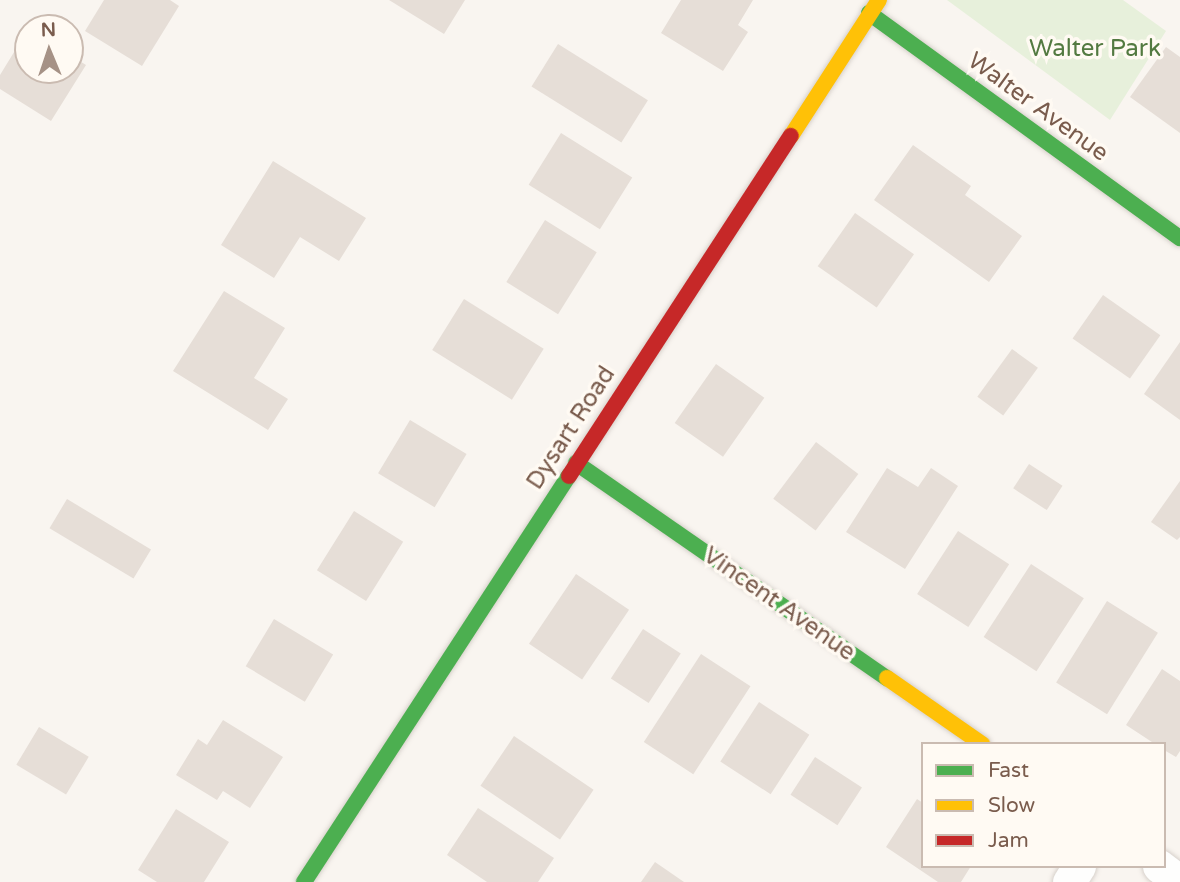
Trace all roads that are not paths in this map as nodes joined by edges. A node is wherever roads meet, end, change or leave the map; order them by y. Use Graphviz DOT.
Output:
graph roads {
  1 [pos="874,7"];
  2 [pos="1180,238"];
  3 [pos="576,463"];
  4 [pos="979,742"];
  5 [pos="1162,868"];
  6 [pos="304,882"];
  7 [pos="1180,882"];
  1 -- 2 [label="street, Walter Avenue"];
  1 -- 3 [label="street, Dysart Road"];
  3 -- 4 [label="street, Vincent Avenue"];
  3 -- 6 [label="street, Dysart Road"];
  5 -- 7 [label="street"];
}
